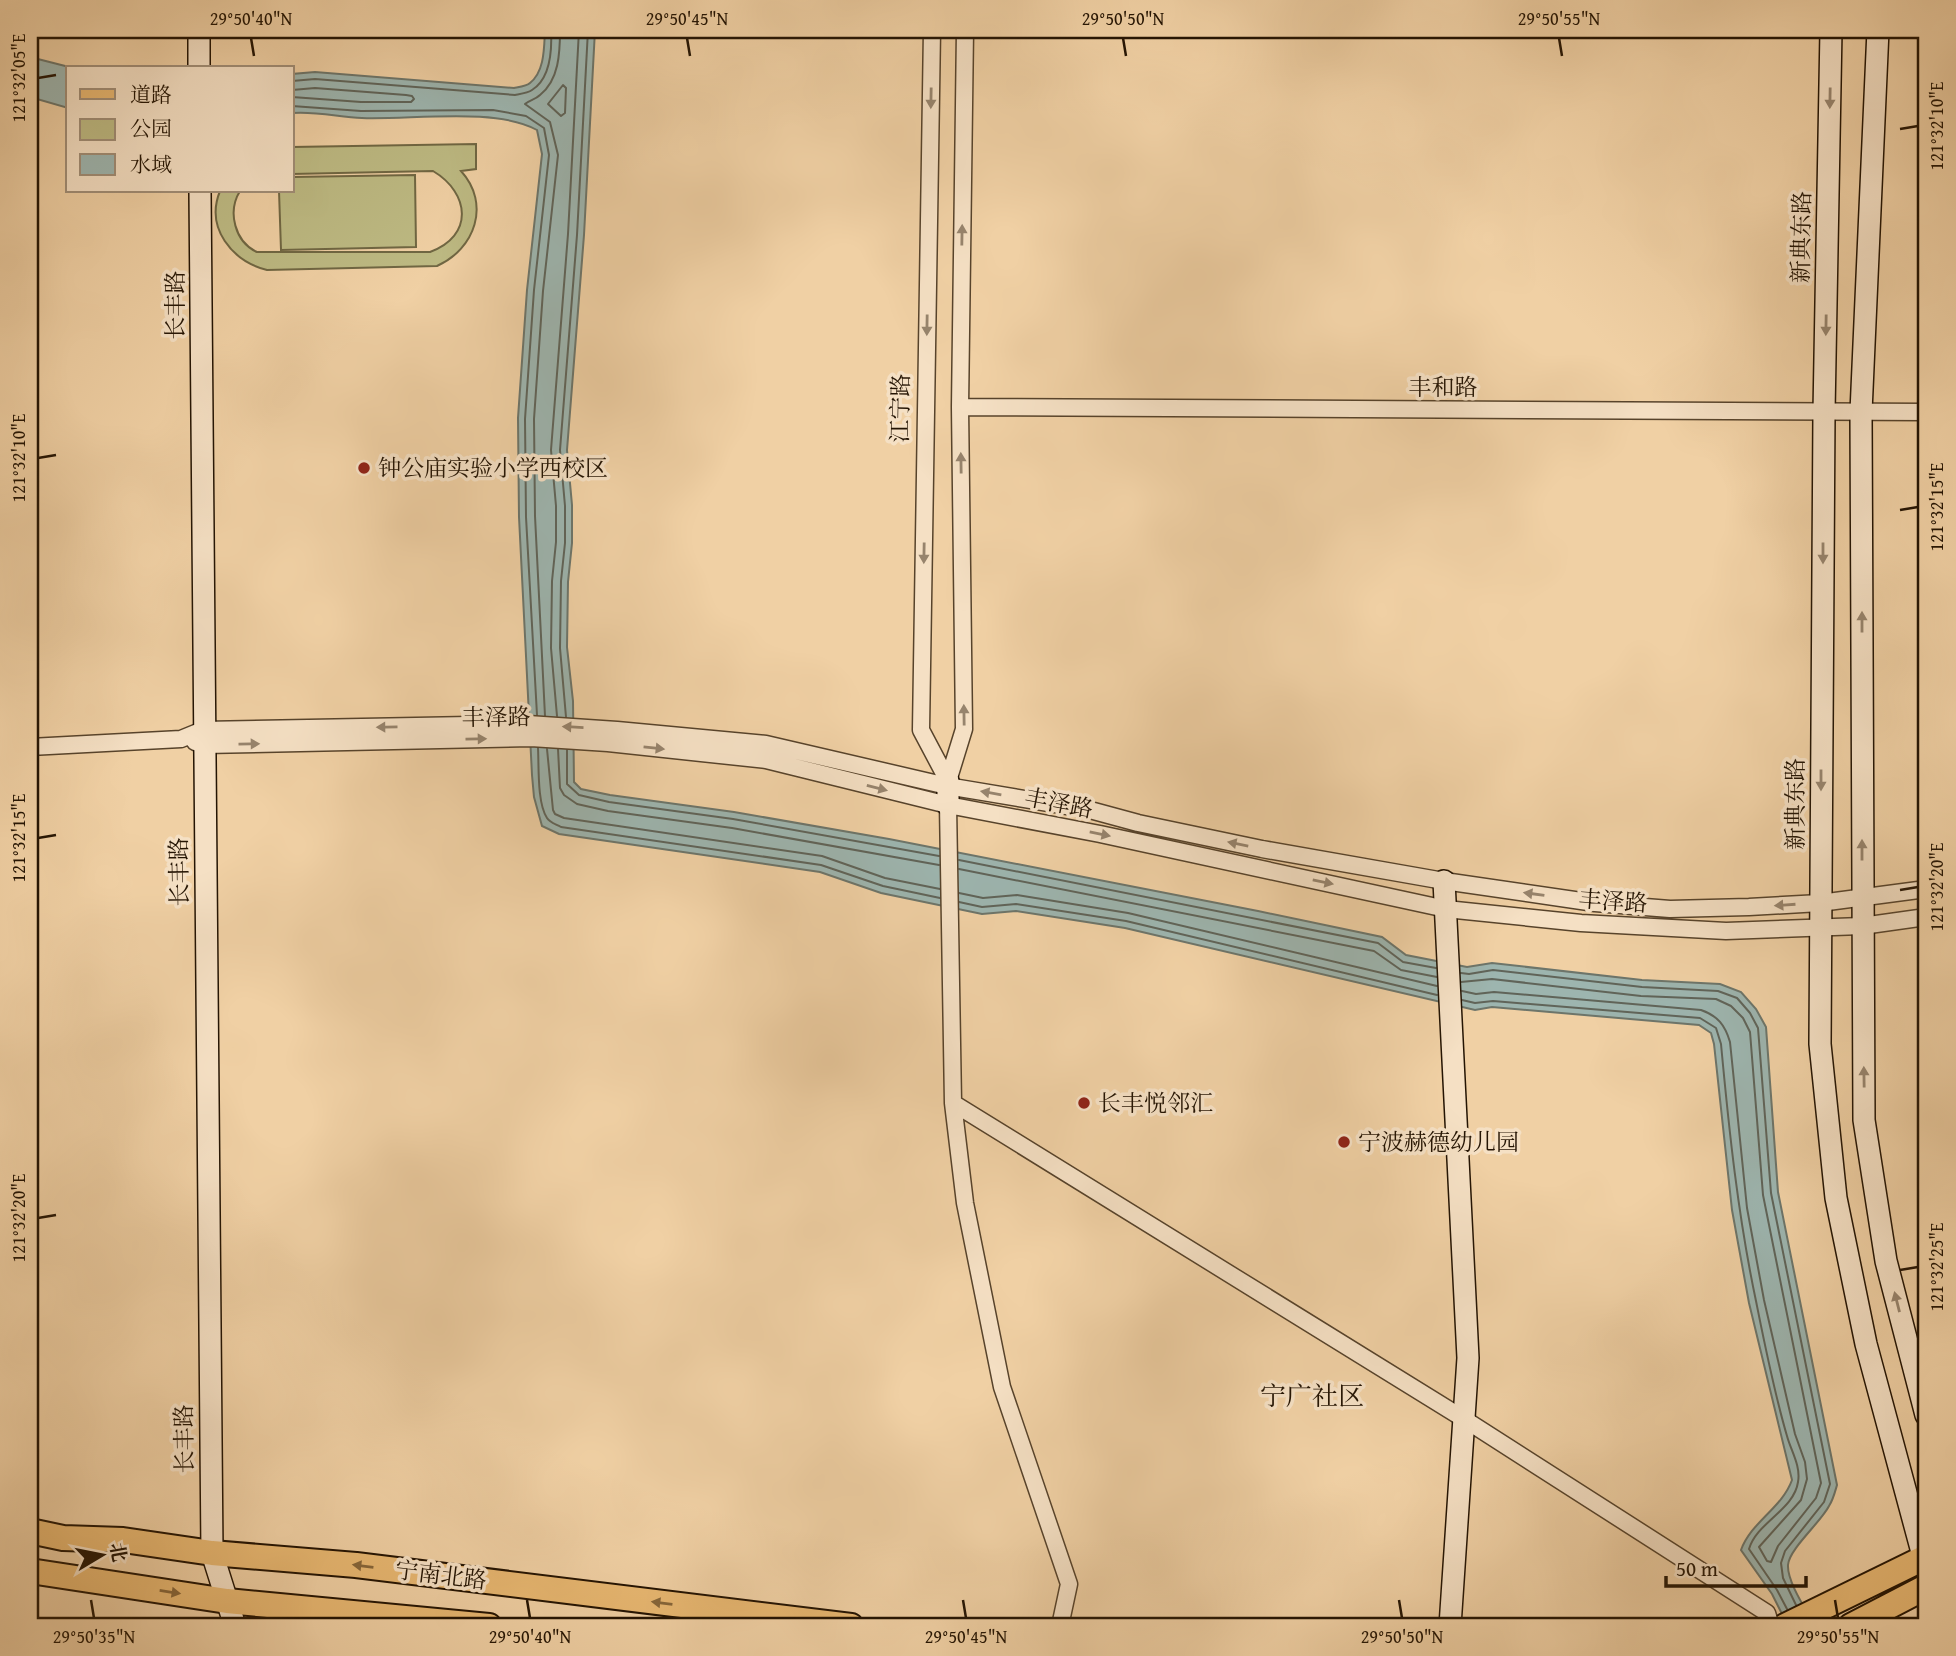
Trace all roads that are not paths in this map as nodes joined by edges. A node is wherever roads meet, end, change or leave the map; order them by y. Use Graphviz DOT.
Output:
graph roads {
  1 [pos="199,30"];
  2 [pos="932,30"];
  3 [pos="965,30"];
  4 [pos="1831,30"];
  5 [pos="1878,30"];
  6 [pos="199,66"];
  7 [pos="200,192"];
  8 [pos="960,407"];
  9 [pos="1824,412"];
  10 [pos="1861,412"];
  11 [pos="1926,412"];
  12 [pos="530,731"];
  13 [pos="204,737"];
  14 [pos="30,747"];
  15 [pos="948,790"];
  16 [pos="1444,881"];
  17 [pos="1926,889"];
  18 [pos="1862,897"];
  19 [pos="1820,902"];
  20 [pos="1446,909"];
  21 [pos="1926,917"];
  22 [pos="1862,926"];
  23 [pos="1820,928"];
  24 [pos="953,1103"];
  25 [pos="1926,1415"];
  26 [pos="1464,1419"];
  27 [pos="30,1531"];
  28 [pos="212,1553"];
  29 [pos="1925,1561"];
  30 [pos="30,1571"];
  31 [pos="1926,1587"];
  32 [pos="227,1601"];
  33 [pos="1784,1625"];
  34 [pos="235,1626"];
  35 [pos="489,1626"];
  36 [pos="851,1626"];
  37 [pos="1060,1626"];
  38 [pos="1450,1626"];
  39 [pos="1851,1626"];
  1 -- 6 [label="main road"];
  2 -- 15 [label="street, 江宁路, one-way"];
  8 -- 3 [label="street, one-way"];
  4 -- 9 [label="main road, 新典东路, one-way"];
  5 -- 10 [label="main road"];
  7 -- 13 [label="main road, 长丰路"];
  8 -- 9 [label="street, 丰和路"];
  15 -- 8 [label="street, one-way"];
  9 -- 10 [label="street, 丰和路"];
  9 -- 19 [label="main road, 新典东路, one-way"];
  10 -- 11 [label="street, 丰和路"];
  18 -- 10 [label="main road, one-way"];
  12 -- 13 [label="street, 丰泽路"];
  12 -- 15 [label="street, 丰泽路, one-way"];
  15 -- 12 [label="street, 丰泽路, one-way"];
  13 -- 14 [label="street, 丰泽路"];
  13 -- 28 [label="main road, 长丰路"];
  16 -- 15 [label="street, 丰泽路, one-way"];
  15 -- 20 [label="street, 丰泽路, one-way"];
  15 -- 24 [label="street"];
  19 -- 16 [label="street, 丰泽路, one-way"];
  16 -- 20 [label="main road"];
  17 -- 18 [label="street, 丰泽路"];
  18 -- 19 [label="street, 丰泽路"];
  18 -- 22 [label="main road"];
  19 -- 23 [label="main road, 新典东路"];
  20 -- 23 [label="street, 丰泽路"];
  20 -- 26 [label="main road"];
  21 -- 22 [label="street, 丰泽路"];
  22 -- 23 [label="street, 丰泽路"];
  25 -- 22 [label="main road, one-way"];
  23 -- 29 [label="main road, 新典东路"];
  24 -- 26 [label="street"];
  24 -- 37 [label="street"];
  26 -- 33 [label="street"];
  26 -- 38 [label="main road"];
  27 -- 28 [label="main road, 宁南北路"];
  28 -- 32 [label="main road, 长丰路"];
  36 -- 28 [label="main road, 宁南北路, one-way"];
  29 -- 33 [label="main road"];
  30 -- 32 [label="main road, 宁南北路, one-way"];
  31 -- 39 [label="main road"];
  32 -- 34 [label="main road, 长丰路"];
  32 -- 35 [label="main road, 宁南北路"];
}
